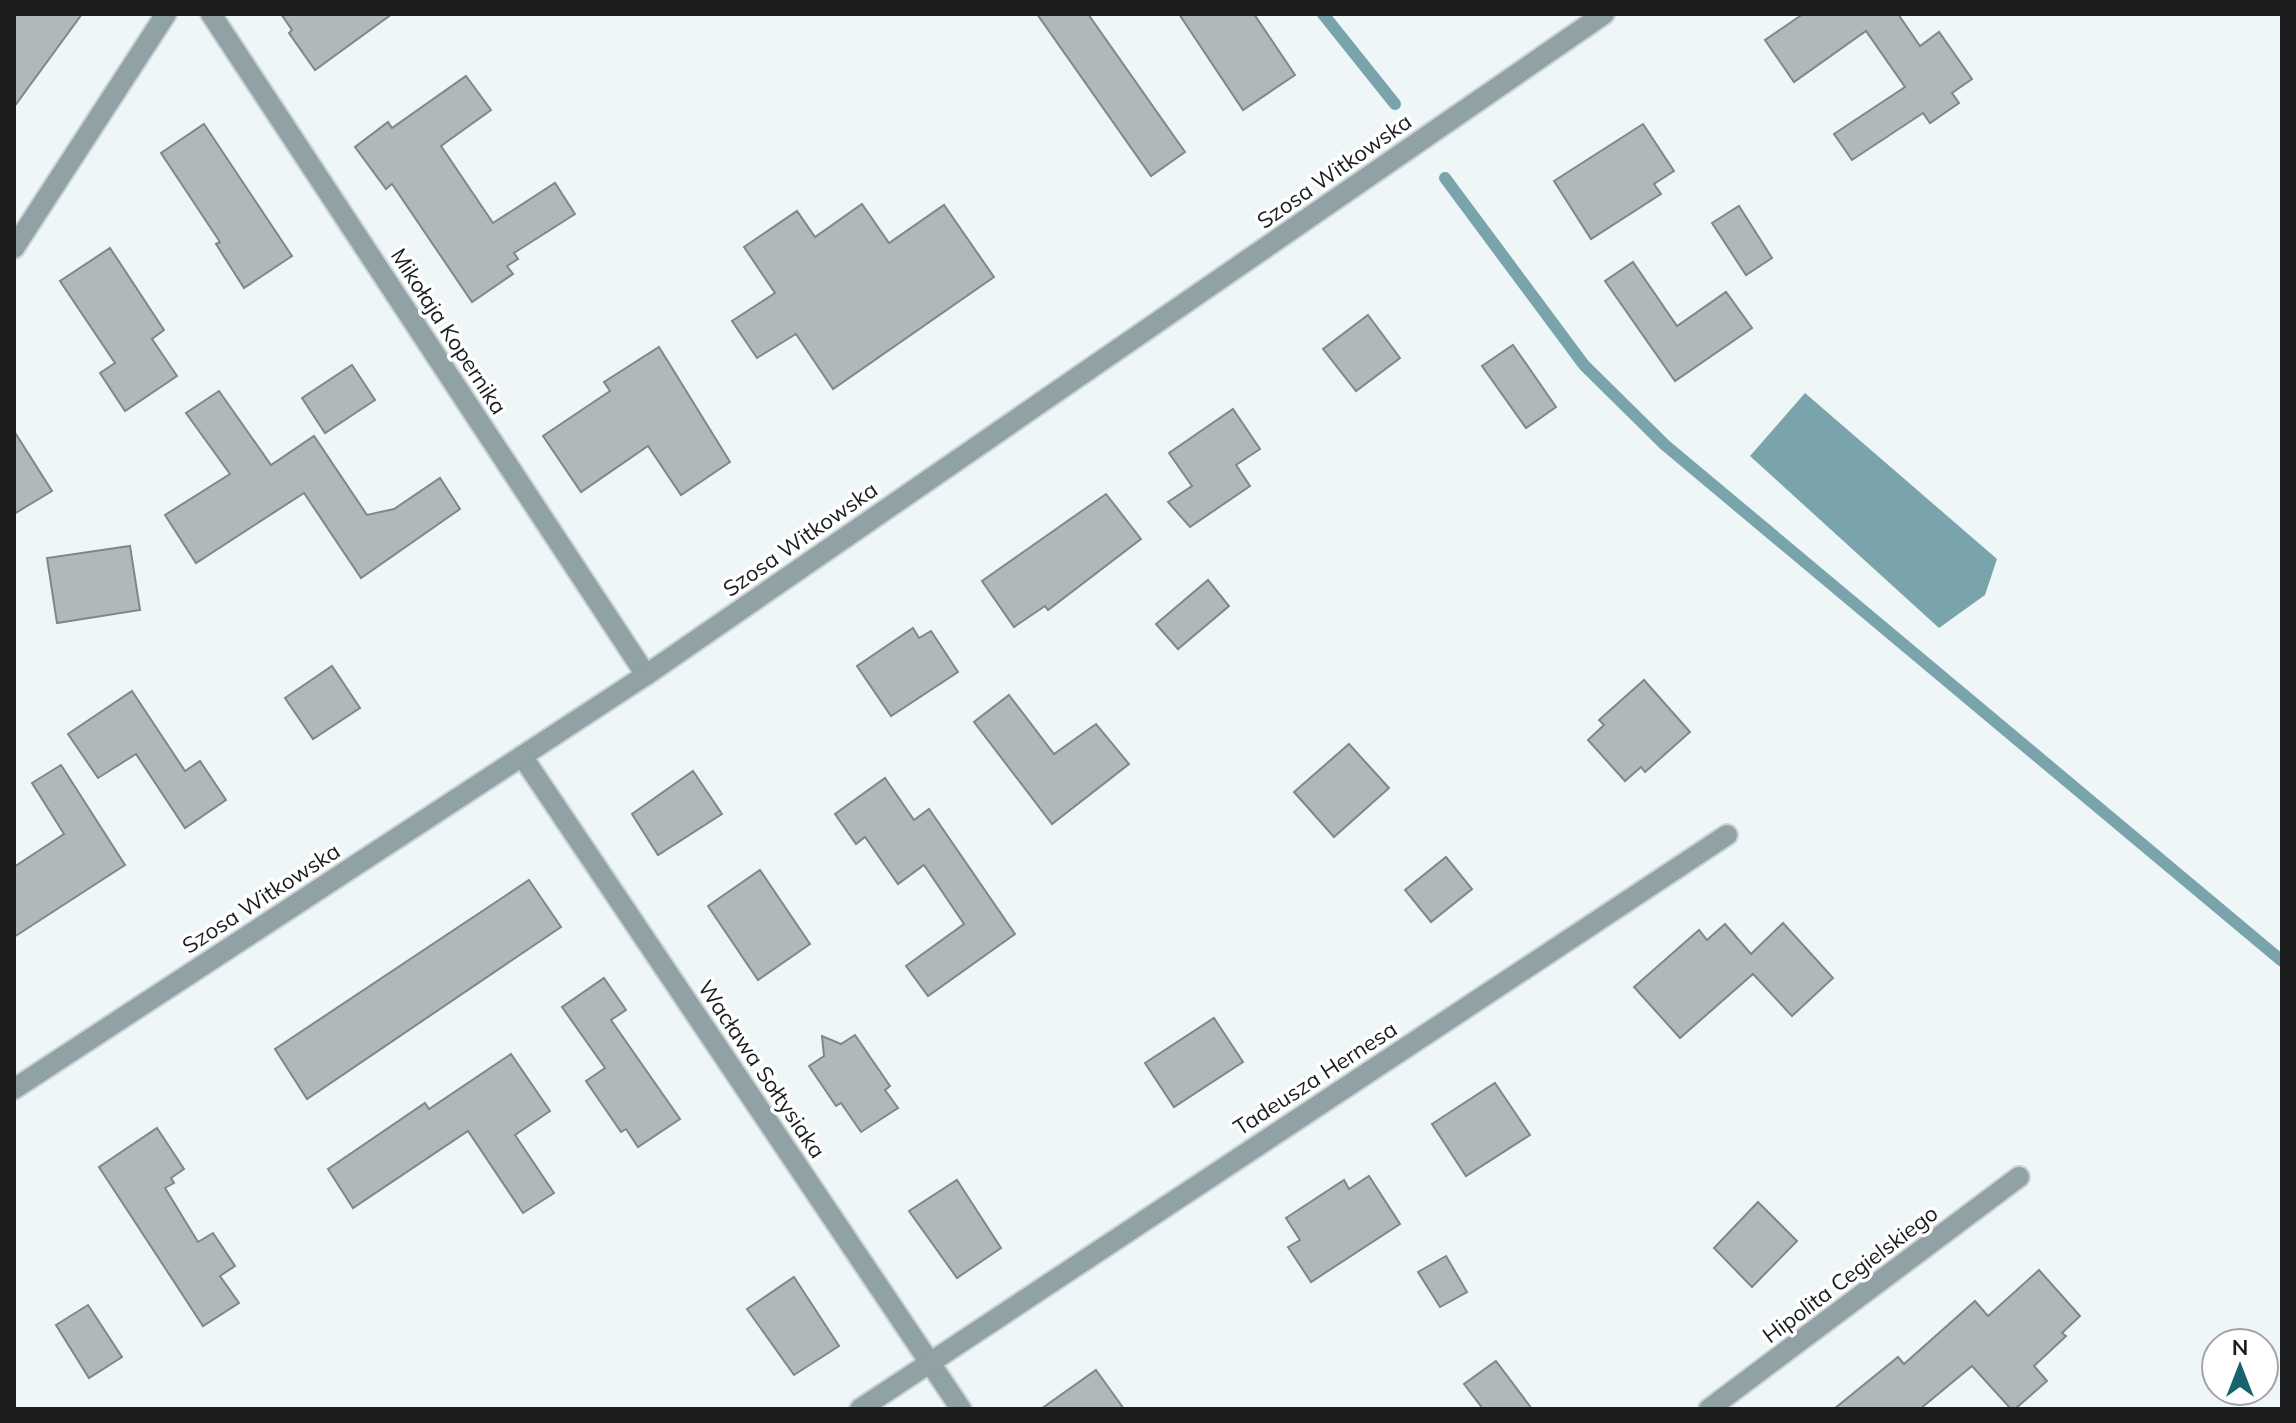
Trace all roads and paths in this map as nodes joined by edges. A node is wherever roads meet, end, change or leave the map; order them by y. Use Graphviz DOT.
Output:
graph roads {
  1 [pos="166,14"];
  2 [pos="211,14"];
  3 [pos="1604,14"];
  4 [pos="14,248"];
  5 [pos="646,675"];
  6 [pos="522,756"];
  7 [pos="1727,835"];
  8 [pos="14,1089"];
  9 [pos="2019,1177"];
  10 [pos="929,1361"];
  11 [pos="860,1409"];
  12 [pos="961,1409"];
  13 [pos="1709,1409"];
  1 -- 4 [label="street"];
  2 -- 5 [label="street, Mikołaja Kopernika"];
  3 -- 5 [label="street, Szosa Witkowska"];
  5 -- 6 [label="street, Szosa Witkowska"];
  6 -- 8 [label="street, Szosa Witkowska"];
  6 -- 10 [label="street, Wacława Sołtysiaka"];
  7 -- 10 [label="street, Tadeusza Hernesa"];
  9 -- 13 [label="street, Hipolita Cegielskiego"];
  10 -- 11 [label="street, Tadeusza Hernesa"];
  10 -- 12 [label="street, Wacława Sołtysiaka"];
}
